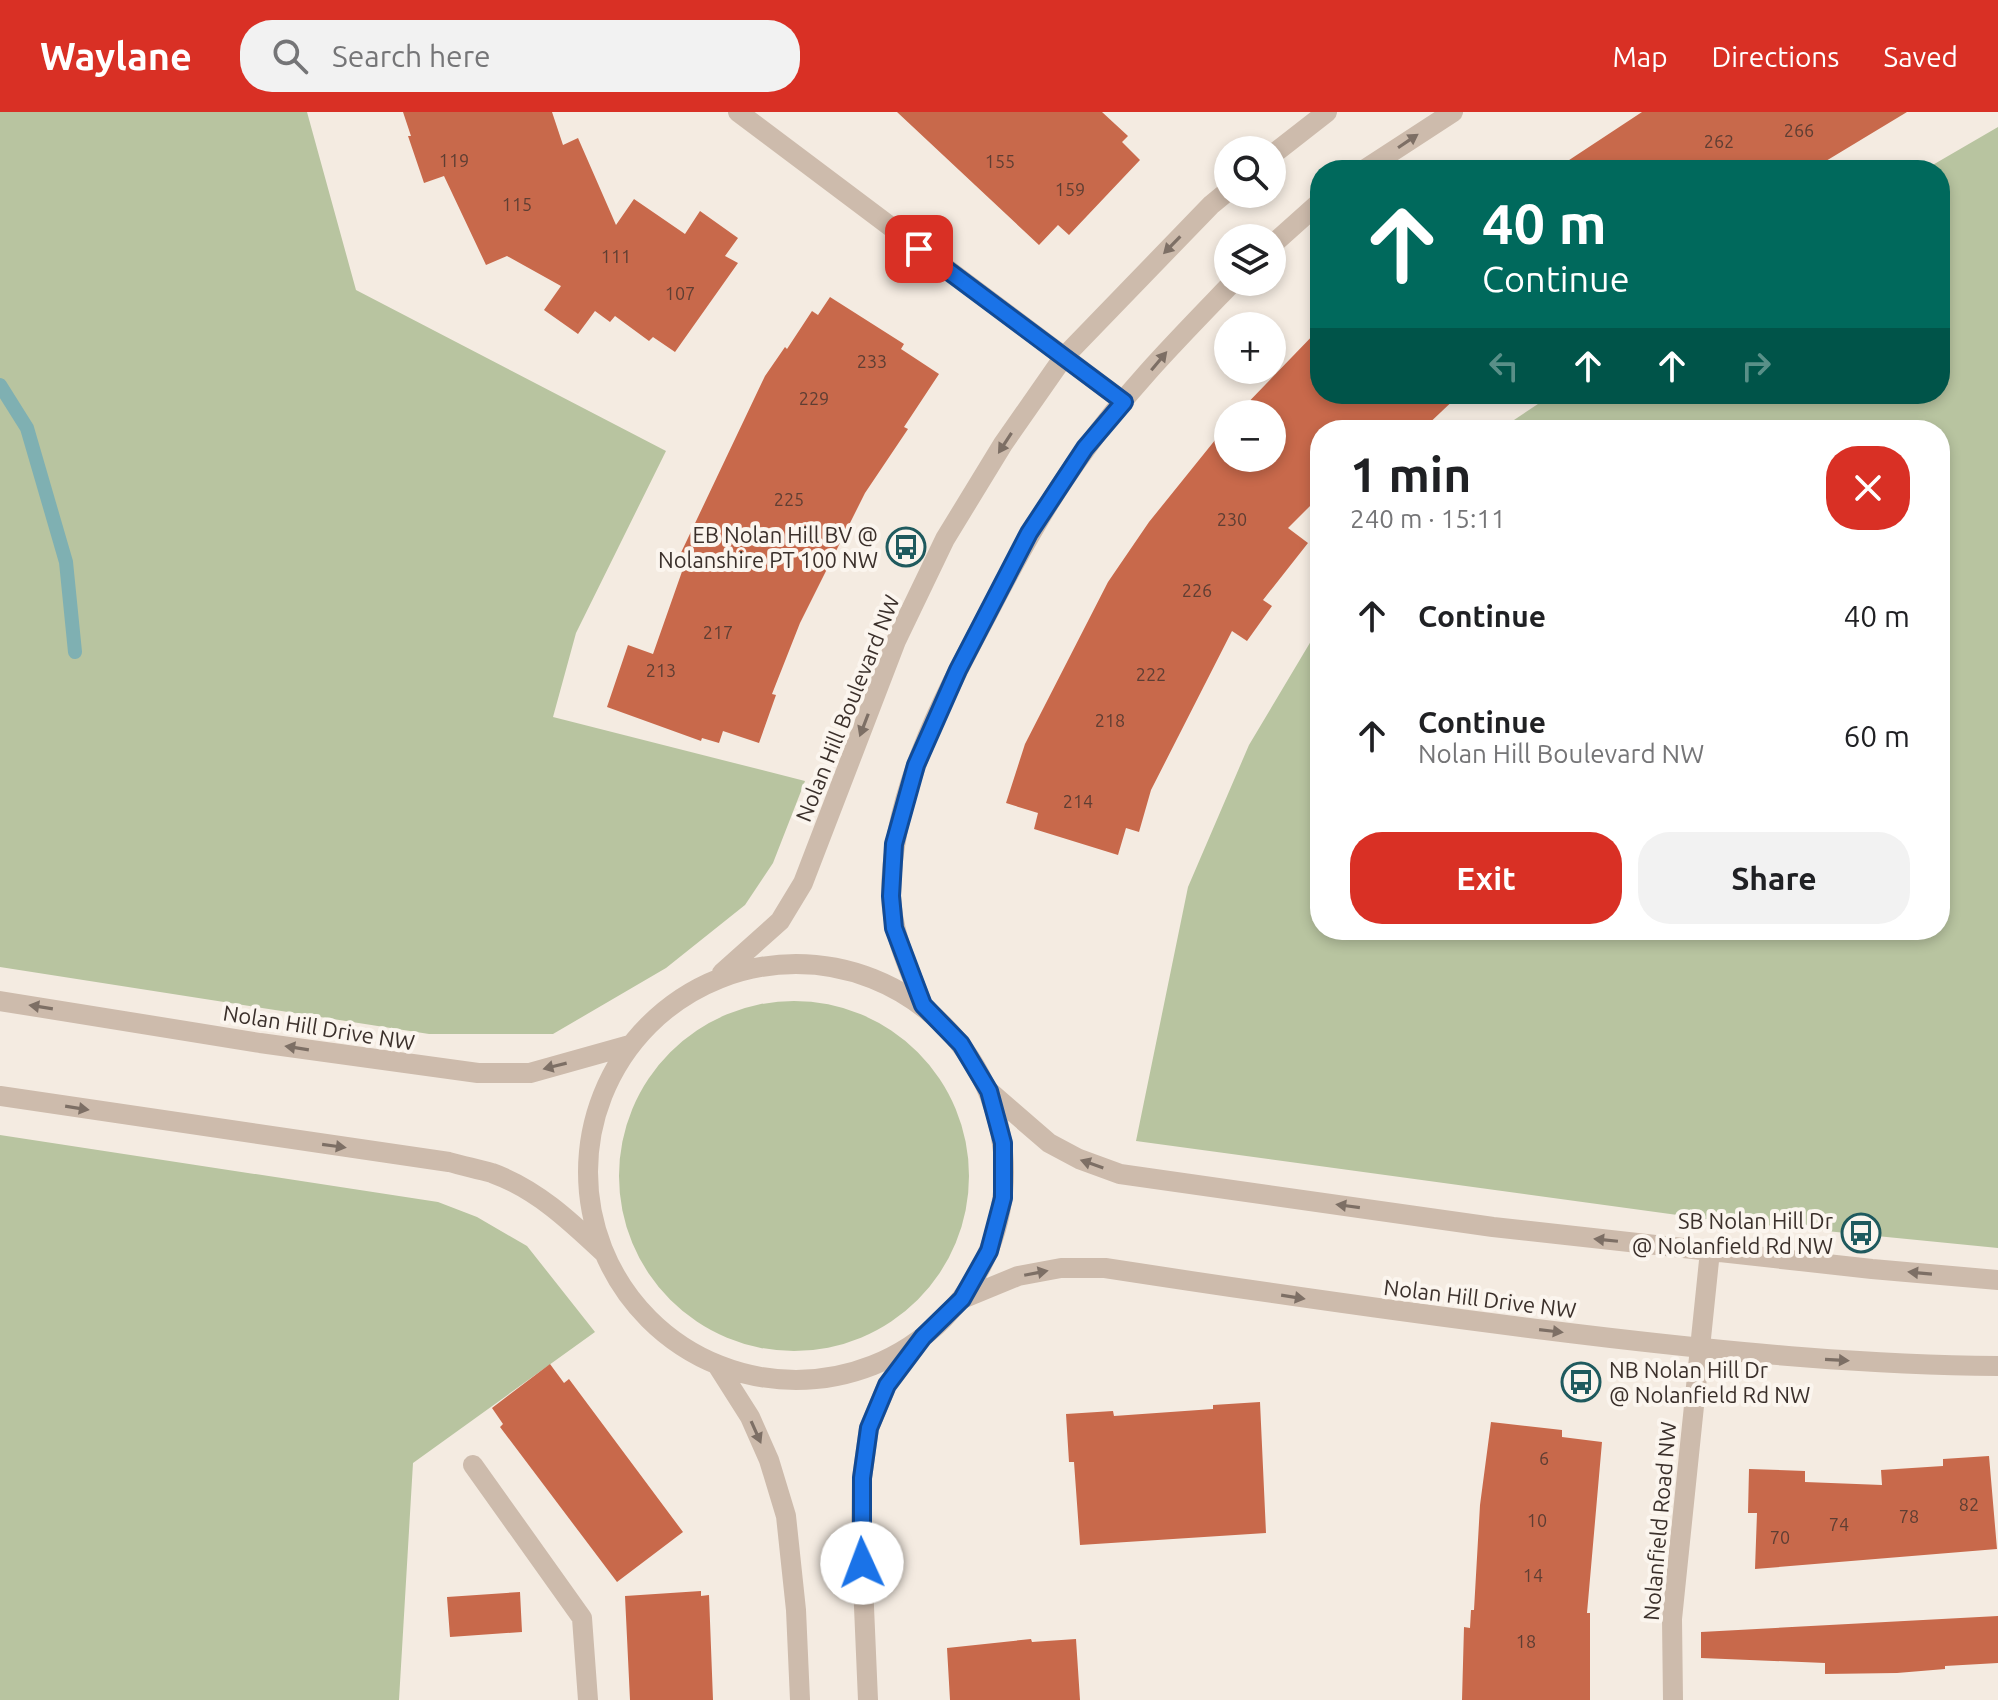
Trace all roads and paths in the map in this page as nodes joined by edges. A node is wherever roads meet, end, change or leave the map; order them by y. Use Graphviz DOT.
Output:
graph roads {
  1 [pos="738,112"];
  2 [pos="1327,112"];
  3 [pos="1453,112"];
  4 [pos="1286,144"];
  5 [pos="1379,160"];
  6 [pos="1214,203"];
  7 [pos="1310,211"];
  8 [pos="1286,232"];
  9 [pos="1219,296"];
  10 [pos="1063,358"];
  11 [pos="1124,402"];
  12 [pos="716,979"];
  13 [pos="0,1001"];
  14 [pos="923,1005"];
  15 [pos="630,1045"];
  16 [pos="989,1091"];
  17 [pos="0,1096"];
  18 [pos="1710,1251"];
  19 [pos="603,1252"];
  20 [pos="1998,1280"];
  21 [pos="962,1299"];
  22 [pos="923,1337"];
  23 [pos="1699,1348"];
  24 [pos="717,1365"];
  25 [pos="1998,1366"];
  26 [pos="473,1465"];
  27 [pos="588,1700"];
  28 [pos="800,1700"];
  29 [pos="868,1700"];
  30 [pos="1673,1700"];
  1 -- 10 [label="street"];
  2 -- 4 [label="street"];
  5 -- 3 [label="street, one-way"];
  6 -- 10 [label="street, Nolan Hill Boulevard NW, one-way"];
  7 -- 8 [label="street"];
  11 -- 9 [label="street, one-way"];
  10 -- 11 [label="street"];
  10 -- 12 [label="street, Nolan Hill Boulevard NW, one-way"];
  11 -- 14 [label="street"];
  12 -- 14 [label="street"];
  12 -- 15 [label="street"];
  15 -- 13 [label="street, Nolan Hill Drive NW, one-way"];
  14 -- 16 [label="street"];
  15 -- 19 [label="street"];
  18 -- 16 [label="street, one-way"];
  16 -- 21 [label="street"];
  17 -- 19 [label="street, one-way"];
  20 -- 18 [label="street, one-way"];
  18 -- 23 [label="street, Nolanfield Road NW"];
  19 -- 24 [label="street"];
  21 -- 22 [label="street"];
  21 -- 23 [label="street, Nolan Hill Drive NW, one-way"];
  22 -- 24 [label="street"];
  22 -- 29 [label="street"];
  23 -- 25 [label="street, Nolan Hill Drive NW, one-way"];
  23 -- 30 [label="street, Nolanfield Road NW"];
  24 -- 28 [label="street, one-way"];
  26 -- 27 [label="street"];
}
